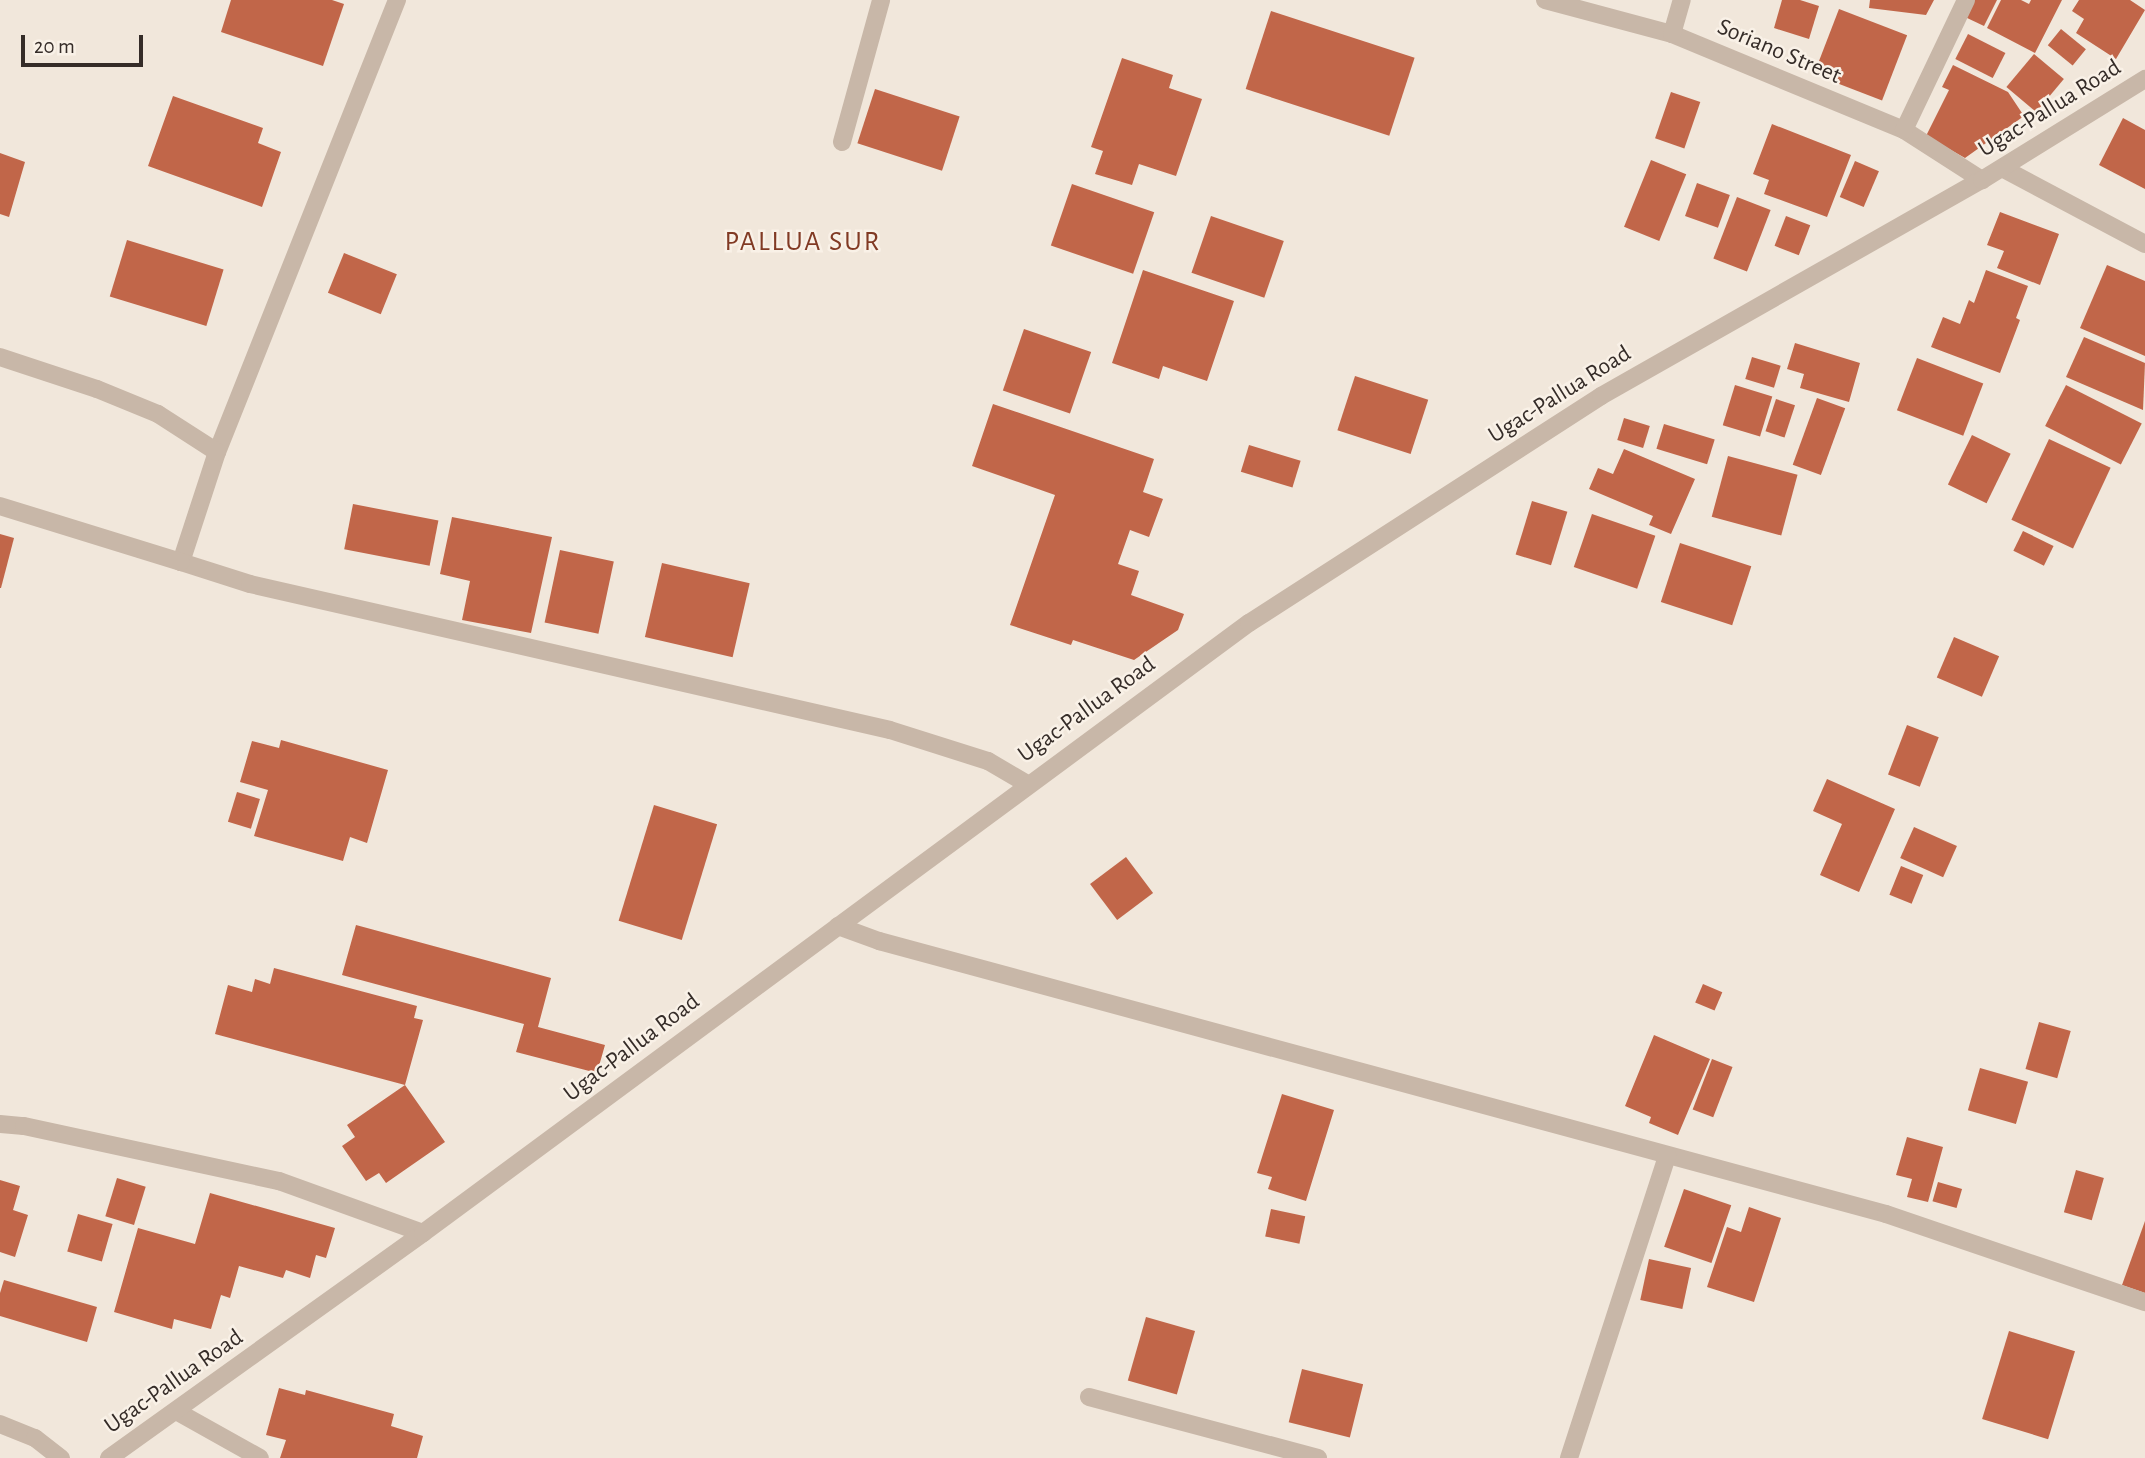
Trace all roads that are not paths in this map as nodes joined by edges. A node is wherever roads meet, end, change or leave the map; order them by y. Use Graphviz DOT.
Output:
graph roads {
  1 [pos="397,0"];
  2 [pos="881,0"];
  3 [pos="1545,0"];
  4 [pos="1682,0"];
  5 [pos="1966,0"];
  6 [pos="1672,34"];
  7 [pos="2145,79"];
  8 [pos="1904,130"];
  9 [pos="842,142"];
  10 [pos="2001,168"];
  11 [pos="1982,180"];
  12 [pos="2145,244"];
  13 [pos="0,357"];
  14 [pos="218,452"];
  15 [pos="0,506"];
  16 [pos="181,562"];
  17 [pos="1027,784"];
  18 [pos="838,926"];
  19 [pos="0,1124"];
  20 [pos="1667,1156"];
  21 [pos="423,1233"];
  22 [pos="2145,1302"];
  23 [pos="1089,1397"];
  24 [pos="176,1411"];
  25 [pos="0,1424"];
  26 [pos="61,1458"];
  27 [pos="109,1458"];
  28 [pos="260,1458"];
  29 [pos="1318,1458"];
  30 [pos="1569,1458"];
  1 -- 14 [label="street"];
  2 -- 9 [label="street"];
  3 -- 6 [label="street, Soriano Street"];
  4 -- 6 [label="street"];
  5 -- 8 [label="street"];
  6 -- 8 [label="street, Soriano Street"];
  7 -- 10 [label="street, Ugac-Pallua Road"];
  8 -- 11 [label="street, Soriano Street"];
  10 -- 11 [label="street, Ugac-Pallua Road"];
  10 -- 12 [label="street"];
  11 -- 17 [label="street, Ugac-Pallua Road"];
  13 -- 14 [label="street"];
  14 -- 16 [label="street"];
  15 -- 16 [label="street"];
  16 -- 17 [label="street"];
  17 -- 18 [label="street, Ugac-Pallua Road"];
  18 -- 20 [label="street"];
  18 -- 21 [label="street, Ugac-Pallua Road"];
  19 -- 21 [label="street"];
  20 -- 22 [label="street"];
  20 -- 30 [label="street"];
  21 -- 24 [label="street, Ugac-Pallua Road"];
  23 -- 29 [label="street"];
  24 -- 27 [label="street, Ugac-Pallua Road"];
  24 -- 28 [label="street"];
  25 -- 26 [label="street"];
}
